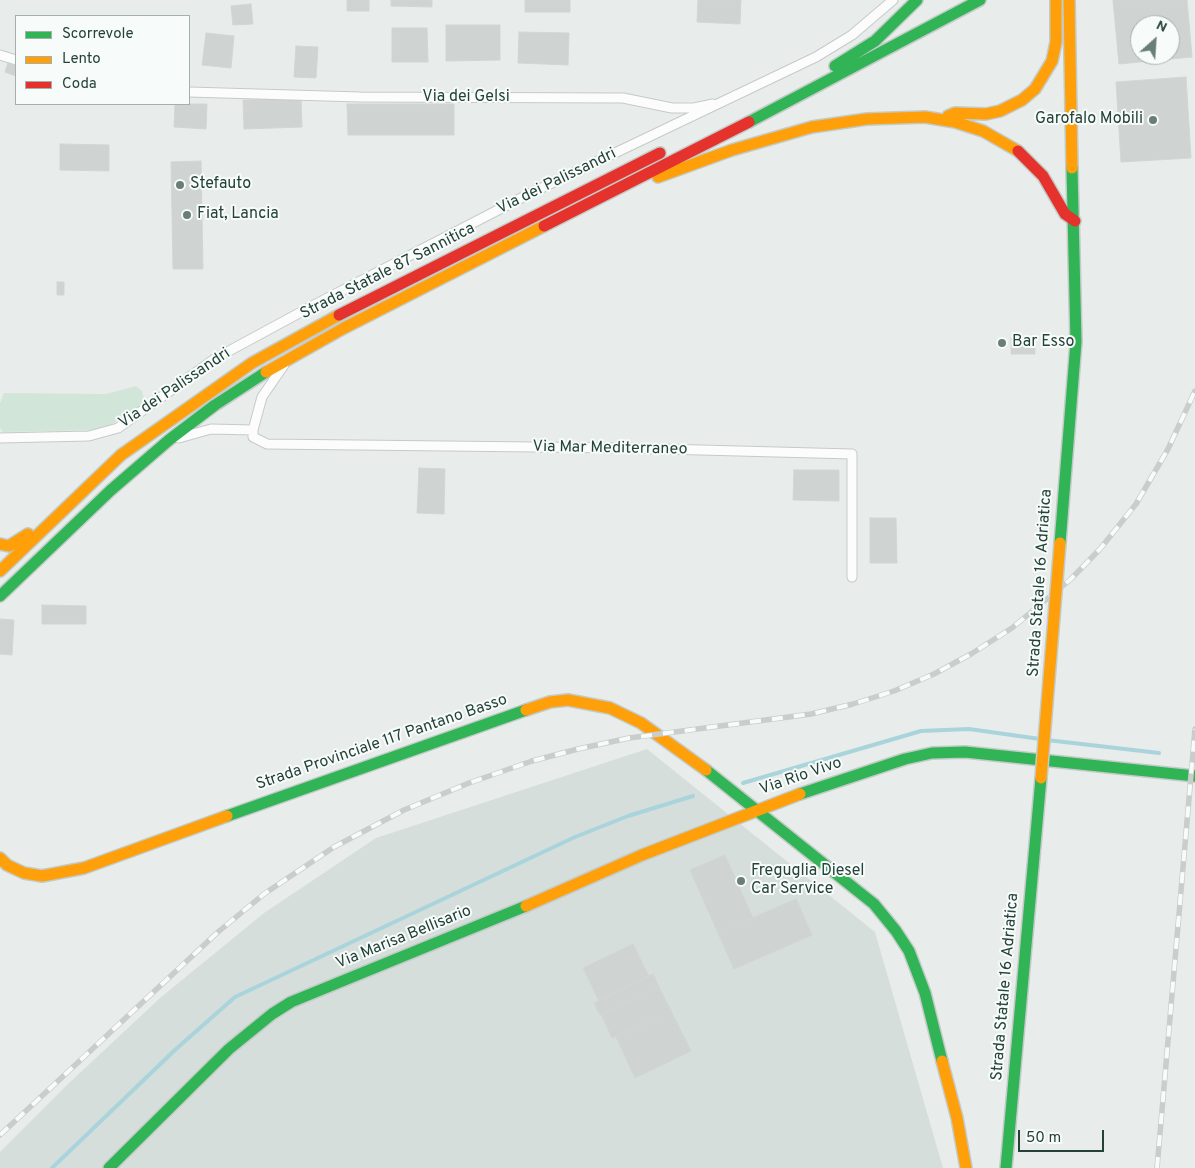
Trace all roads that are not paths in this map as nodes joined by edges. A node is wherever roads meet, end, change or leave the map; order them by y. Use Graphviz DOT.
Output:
graph roads {
  1 [pos="893,0"];
  2 [pos="918,0"];
  3 [pos="980,0"];
  4 [pos="1056,0"];
  5 [pos="1069,0"];
  6 [pos="909,36"];
  7 [pos="0,55"];
  8 [pos="15,60"];
  9 [pos="835,66"];
  10 [pos="190,92"];
  11 [pos="741,94"];
  12 [pos="748,109"];
  13 [pos="942,120"];
  14 [pos="669,148"];
  15 [pos="618,190"];
  16 [pos="1075,221"];
  17 [pos="288,359"];
  18 [pos="253,430"];
  19 [pos="0,438"];
  20 [pos="169,440"];
  21 [pos="62,509"];
  22 [pos="0,544"];
  23 [pos="0,571"];
  24 [pos="852,577"];
  25 [pos="0,596"];
  26 [pos="1195,776"];
  27 [pos="757,810"];
  28 [pos="0,858"];
  29 [pos="109,1168"];
  30 [pos="966,1168"];
  31 [pos="1006,1168"];
  1 -- 11 [label="street, Via dei Palissandri"];
  2 -- 9 [label="main road"];
  3 -- 6 [label="main road"];
  4 -- 13 [label="main road"];
  5 -- 16 [label="main road, Strada Statale 16 Adriatica"];
  6 -- 9 [label="main road"];
  6 -- 15 [label="main road"];
  7 -- 8 [label="street"];
  9 -- 12 [label="main road"];
  10 -- 11 [label="street, Via dei Gelsi"];
  11 -- 19 [label="street, Via dei Palissandri"];
  13 -- 15 [label="main road"];
  13 -- 16 [label="main road"];
  14 -- 21 [label="main road, Strada Statale 87 Sannitica"];
  15 -- 17 [label="main road, Strada Statale 87 Sannitica"];
  16 -- 31 [label="main road, Strada Statale 16 Adriatica, bridge"];
  17 -- 18 [label="street"];
  17 -- 20 [label="main road, Strada Statale 87 Sannitica"];
  18 -- 20 [label="street"];
  18 -- 24 [label="street, Via Mar Mediterraneo"];
  20 -- 25 [label="main road, Strada Statale 87 Sannitica"];
  21 -- 22 [label="main road"];
  21 -- 23 [label="main road, Strada Statale 87 Sannitica"];
  26 -- 27 [label="main road, Via Rio Vivo"];
  27 -- 28 [label="main road, Strada Provinciale 117 Pantano Basso"];
  27 -- 29 [label="main road, Via Marisa Bellisario"];
  27 -- 30 [label="main road, Via Rio Vivo"];
}
